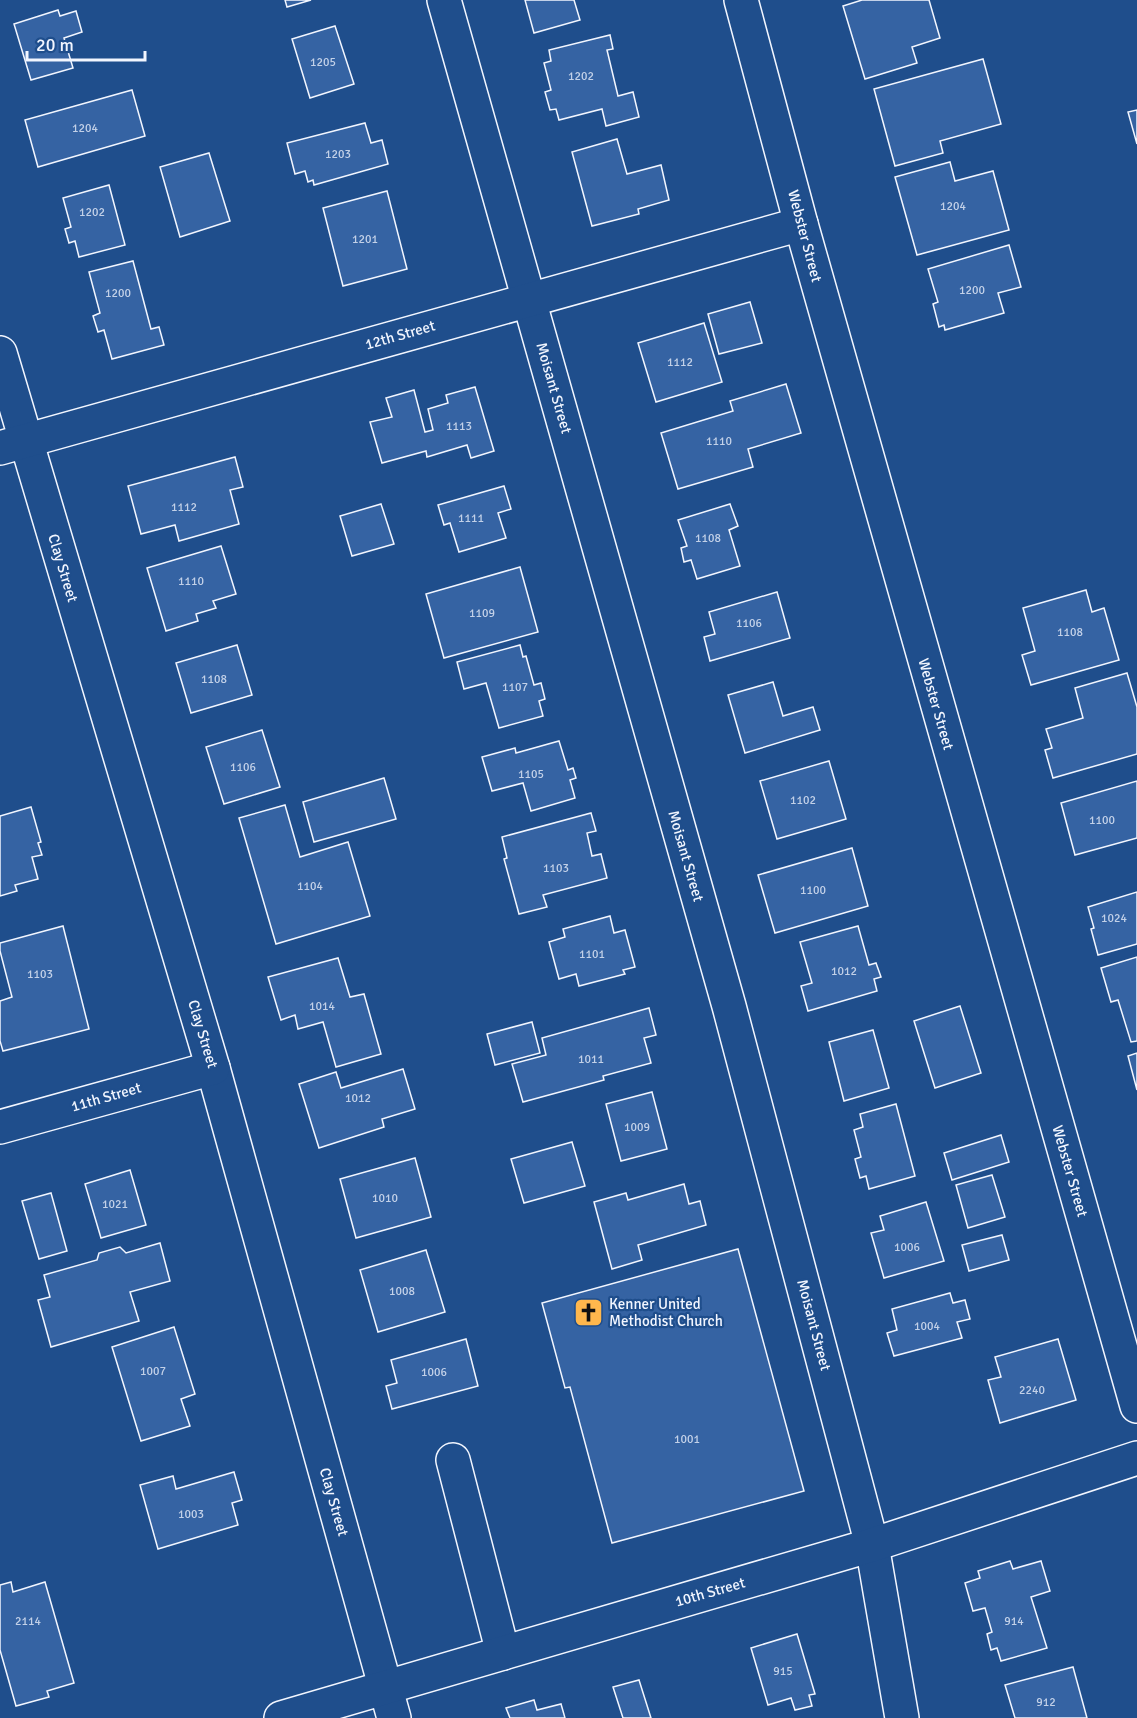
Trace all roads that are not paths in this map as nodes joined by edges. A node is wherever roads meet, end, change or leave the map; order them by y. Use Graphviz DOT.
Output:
graph roads {
  1 [pos="444,0"];
  2 [pos="741,0"];
  3 [pos="801,224"];
  4 [pos="528,298"];
  5 [pos="0,353"];
  6 [pos="13,444"];
  7 [pos="213,1068"];
  8 [pos="0,1127"];
  9 [pos="1137,1406"];
  10 [pos="1137,1458"];
  11 [pos="453,1460"];
  12 [pos="872,1545"];
  13 [pos="503,1653"];
  14 [pos="390,1703"];
  15 [pos="281,1718"];
  16 [pos="902,1718"];
  1 -- 4 [label="street, Moisant Street"];
  2 -- 3 [label="street, Webster Street"];
  3 -- 4 [label="street, 12th Street"];
  3 -- 9 [label="street, Webster Street"];
  4 -- 6 [label="street, 12th Street"];
  4 -- 12 [label="street, Moisant Street"];
  5 -- 6 [label="street, Clay Street"];
  6 -- 7 [label="street, Clay Street"];
  7 -- 8 [label="street, 11th Street"];
  7 -- 14 [label="street, Clay Street"];
  10 -- 12 [label="street, 10th Street"];
  11 -- 13 [label="street"];
  12 -- 13 [label="street, 10th Street"];
  12 -- 16 [label="street, Moisant Street"];
  13 -- 14 [label="street, 10th Street"];
  14 -- 15 [label="street, 10th Street"];
}
